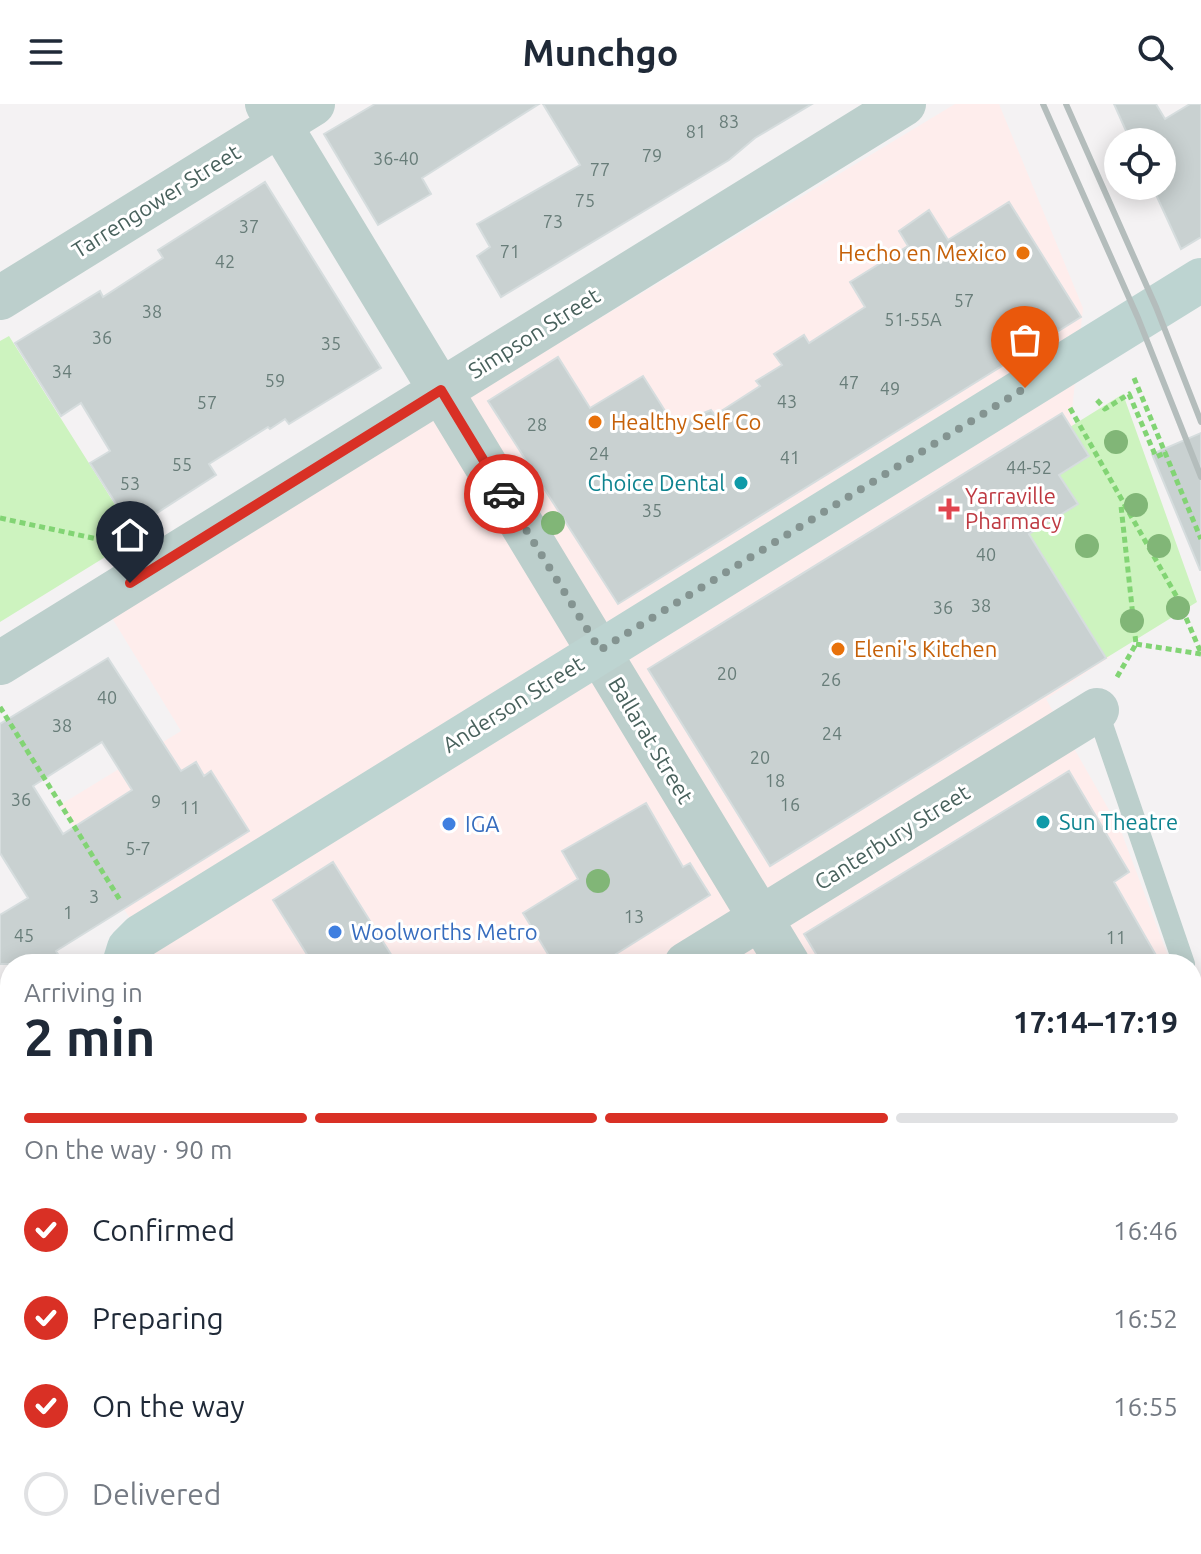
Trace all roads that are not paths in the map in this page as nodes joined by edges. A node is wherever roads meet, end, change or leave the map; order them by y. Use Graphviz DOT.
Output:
graph roads {
  1 [pos="904,104"];
  2 [pos="287,111"];
  3 [pos="1201,280"];
  4 [pos="0,298"];
  5 [pos="441,390"];
  6 [pos="600,650"];
  7 [pos="0,663"];
  8 [pos="1097,710"];
  9 [pos="760,919"];
  10 [pos="132,950"];
  11 [pos="702,954"];
  12 [pos="782,954"];
  13 [pos="1179,954"];
  1 -- 5 [label="street, Simpson Street"];
  2 -- 4 [label="street, Tarrengower Street"];
  2 -- 5 [label="street, Ballarat Street"];
  3 -- 6 [label="street, Anderson Street"];
  5 -- 6 [label="street, Ballarat Street"];
  5 -- 7 [label="street, Simpson Street"];
  6 -- 9 [label="street, Ballarat Street"];
  6 -- 10 [label="street, Anderson Street"];
  8 -- 9 [label="street, Canterbury Street"];
  8 -- 13 [label="lane"];
  9 -- 11 [label="street, Canterbury Street"];
  9 -- 12 [label="street, Ballarat Street"];
}
